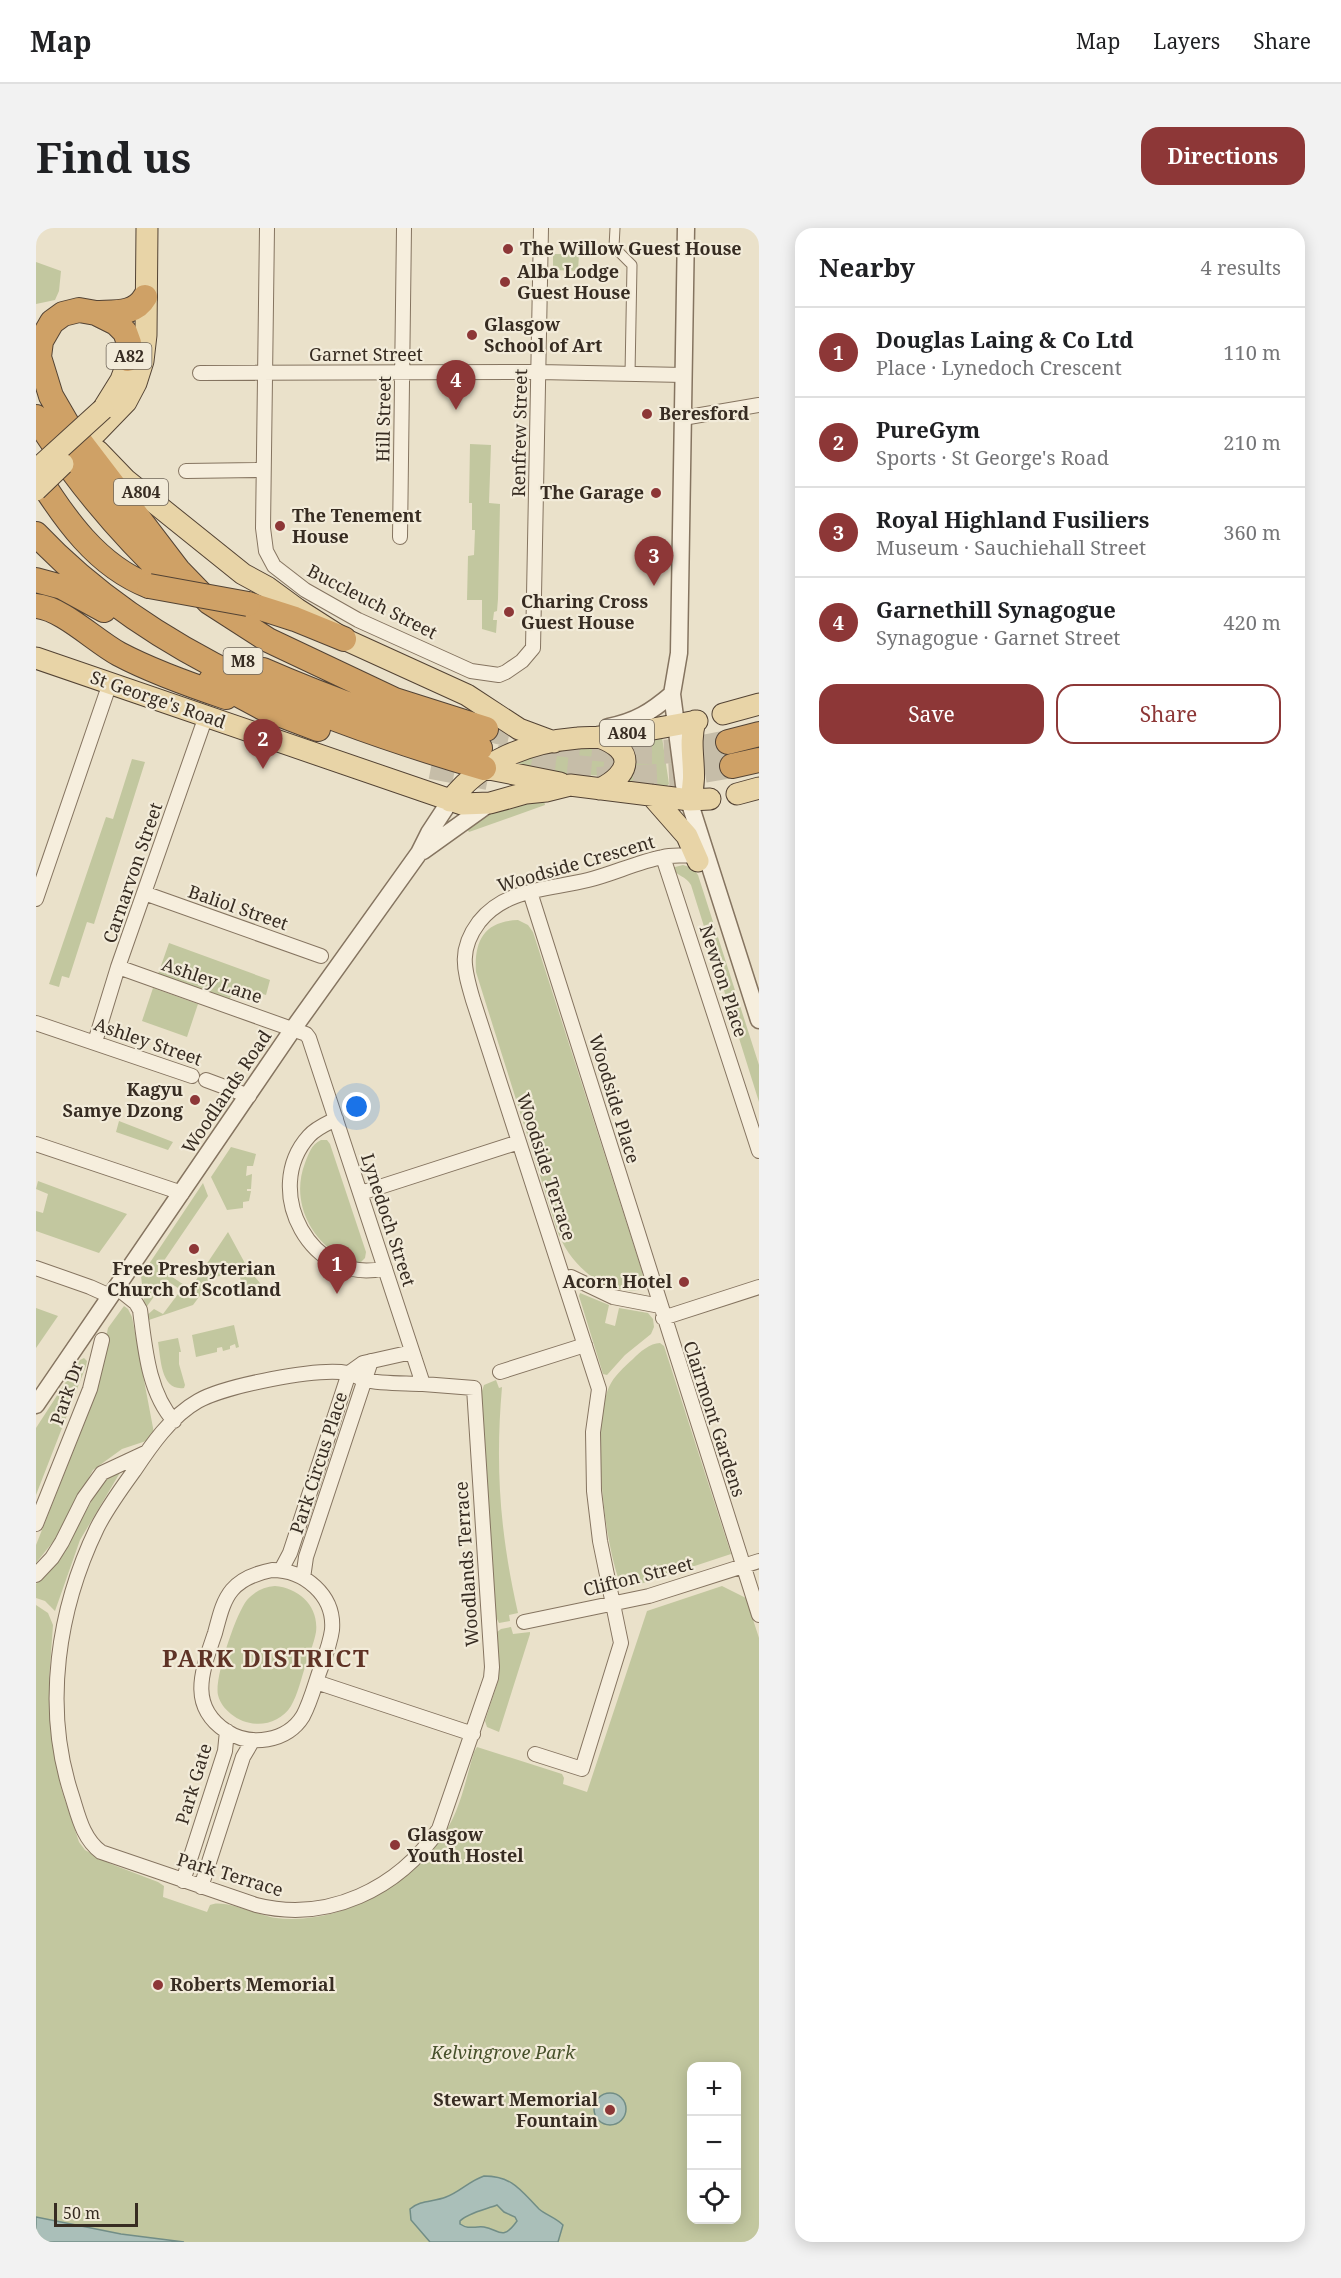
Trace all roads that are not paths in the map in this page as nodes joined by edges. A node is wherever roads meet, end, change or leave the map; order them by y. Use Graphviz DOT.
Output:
graph roads {
  1 [pos="140,228"];
  2 [pos="147,228"];
  3 [pos="267,228"];
  4 [pos="404,228"];
  5 [pos="541,228"];
  6 [pos="615,228"];
  7 [pos="686,228"];
  8 [pos="140,304"];
  9 [pos="96,313"];
  10 [pos="128,359"];
  11 [pos="264,372"];
  12 [pos="539,372"];
  13 [pos="200,373"];
  14 [pos="402,374"];
  15 [pos="630,374"];
  16 [pos="36,375"];
  17 [pos="684,375"];
  18 [pos="51,396"];
  19 [pos="759,405"];
  20 [pos="107,413"];
  21 [pos="36,417"];
  22 [pos="683,418"];
  23 [pos="263,470"];
  24 [pos="186,471"];
  25 [pos="36,472"];
  26 [pos="36,490"];
  27 [pos="36,519"];
  28 [pos="36,534"];
  29 [pos="400,537"];
  30 [pos="36,580"];
  31 [pos="36,606"];
  32 [pos="534,638"];
  33 [pos="344,639"];
  34 [pos="36,658"];
  35 [pos="110,683"];
  36 [pos="672,694"];
  37 [pos="397,700"];
  38 [pos="759,704"];
  39 [pos="262,708"];
  40 [pos="723,714"];
  41 [pos="206,716"];
  42 [pos="689,722"];
  43 [pos="759,734"];
  44 [pos="589,738"];
  45 [pos="554,742"];
  46 [pos="728,742"];
  47 [pos="478,758"];
  48 [pos="759,760"];
  49 [pos="732,766"];
  50 [pos="431,767"];
  51 [pos="570,785"];
  52 [pos="759,788"];
  53 [pos="600,789"];
  54 [pos="736,794"];
  55 [pos="651,795"];
  56 [pos="700,800"];
  57 [pos="450,801"];
  58 [pos="490,803"];
  59 [pos="419,853"];
  60 [pos="663,857"];
  61 [pos="698,861"];
  62 [pos="530,892"];
  63 [pos="144,893"];
  64 [pos="36,899"];
  65 [pos="321,956"];
  66 [pos="118,967"];
  67 [pos="750,991"];
  68 [pos="473,1000"];
  69 [pos="759,1020"];
  70 [pos="36,1023"];
  71 [pos="293,1029"];
  72 [pos="95,1042"];
  73 [pos="249,1096"];
  74 [pos="336,1119"];
  75 [pos="519,1142"];
  76 [pos="36,1144"];
  77 [pos="759,1151"];
  78 [pos="182,1192"];
  79 [pos="361,1193"];
  80 [pos="36,1268"];
  81 [pos="384,1268"];
  82 [pos="564,1279"];
  83 [pos="759,1287"];
  84 [pos="113,1292"];
  85 [pos="662,1312"];
  86 [pos="102,1340"];
  87 [pos="585,1345"];
  88 [pos="412,1352"];
  89 [pos="371,1360"];
  90 [pos="500,1372"];
  91 [pos="349,1373"];
  92 [pos="365,1380"];
  93 [pos="423,1384"];
  94 [pos="42,1385"];
  95 [pos="36,1405"];
  96 [pos="174,1421"];
  97 [pos="147,1451"];
  98 [pos="322,1454"];
  99 [pos="338,1460"];
  100 [pos="36,1524"];
  101 [pos="759,1561"];
  102 [pos="742,1566"];
  103 [pos="281,1570"];
  104 [pos="36,1575"];
  105 [pos="303,1578"];
  106 [pos="612,1604"];
  107 [pos="759,1615"];
  108 [pos="524,1622"];
  109 [pos="316,1682"];
  110 [pos="227,1731"];
  111 [pos="473,1734"];
  112 [pos="253,1740"];
  113 [pos="535,1754"];
  114 [pos="183,1881"];
  115 [pos="201,1887"];
  1 -- 8 [label="main road, A82"];
  2 -- 8 [label="main road, A82"];
  3 -- 11 [label="street, Buccleuch Street"];
  4 -- 14 [label="street, Hill Street"];
  5 -- 12 [label="street, Renfrew Street"];
  6 -- 15 [label="street"];
  7 -- 17 [label="street"];
  8 -- 9 [label="highway"];
  8 -- 10 [label="main road, A82"];
  8 -- 20 [label="main road, A82"];
  9 -- 10 [label="highway"];
  9 -- 18 [label="highway"];
  10 -- 20 [label="main road, A82"];
  11 -- 13 [label="street"];
  11 -- 14 [label="street, Garnet Street"];
  11 -- 23 [label="street, Buccleuch Street"];
  12 -- 14 [label="street, Garnet Street"];
  12 -- 15 [label="street, Garnet Street"];
  12 -- 32 [label="street, Renfrew Street"];
  14 -- 29 [label="street, Hill Street"];
  15 -- 17 [label="street, Garnet Street"];
  16 -- 18 [label="main road, A804"];
  17 -- 22 [label="street"];
  18 -- 33 [label="main road, A804"];
  18 -- 37 [label="highway"];
  19 -- 22 [label="street"];
  20 -- 25 [label="main road, A82, bridge"];
  20 -- 26 [label="main road, A82, bridge"];
  21 -- 37 [label="highway, M8"];
  22 -- 36 [label="street"];
  23 -- 24 [label="street"];
  23 -- 32 [label="street, Buccleuch Street"];
  25 -- 33 [label="highway, bridge"];
  27 -- 47 [label="highway, M8"];
  28 -- 47 [label="highway"];
  30 -- 39 [label="highway"];
  31 -- 39 [label="highway"];
  33 -- 45 [label="main road, A804"];
  34 -- 35 [label="main road, St George's Road"];
  35 -- 41 [label="main road, St George's Road"];
  35 -- 64 [label="street"];
  36 -- 42 [label="street"];
  36 -- 44 [label="street"];
  37 -- 47 [label="highway, M8"];
  38 -- 40 [label="main road"];
  39 -- 50 [label="highway"];
  41 -- 57 [label="main road, St George's Road"];
  41 -- 63 [label="street, Carnarvon Street"];
  42 -- 44 [label="main road, A804"];
  42 -- 56 [label="main road"];
  43 -- 46 [label="highway"];
  44 -- 45 [label="main road, A804"];
  44 -- 53 [label="main road"];
  45 -- 47 [label="main road"];
  47 -- 51 [label="main road"];
  47 -- 57 [label="main road"];
  48 -- 49 [label="highway"];
  51 -- 53 [label="main road, St George's Road"];
  51 -- 58 [label="main road, St George's Road"];
  52 -- 54 [label="main road"];
  53 -- 55 [label="main road, St George's Road"];
  55 -- 56 [label="main road, St George's Road"];
  55 -- 61 [label="main road"];
  56 -- 67 [label="street"];
  57 -- 58 [label="main road, St George's Road"];
  57 -- 59 [label="street, Woodlands Road"];
  58 -- 59 [label="street"];
  59 -- 71 [label="street, Woodlands Road"];
  60 -- 61 [label="street, Woodside Crescent"];
  60 -- 62 [label="street, Woodside Crescent"];
  60 -- 77 [label="street, Newton Place"];
  61 -- 67 [label="street"];
  62 -- 68 [label="street, Woodside Crescent"];
  62 -- 85 [label="street, Woodside Place"];
  63 -- 65 [label="street, Baliol Street"];
  63 -- 66 [label="street, Carnarvon Street"];
  66 -- 71 [label="street, Ashley Lane"];
  66 -- 72 [label="street, Carnarvon Street"];
  67 -- 69 [label="street"];
  68 -- 75 [label="street, Woodside Terrace"];
  70 -- 72 [label="street, Ashley Street"];
  71 -- 73 [label="street, Woodlands Road"];
  71 -- 74 [label="street, Lynedoch Street"];
  72 -- 73 [label="street, Ashley Street"];
  73 -- 78 [label="street, Woodlands Road"];
  74 -- 79 [label="street, Lynedoch Street"];
  74 -- 81 [label="street"];
  75 -- 79 [label="street"];
  75 -- 82 [label="street, Woodside Terrace"];
  76 -- 78 [label="street"];
  78 -- 84 [label="street, Woodlands Road"];
  79 -- 81 [label="street, Lynedoch Street"];
  80 -- 84 [label="street"];
  81 -- 88 [label="street, Lynedoch Street"];
  82 -- 85 [label="street"];
  82 -- 87 [label="street, Woodside Terrace"];
  83 -- 85 [label="street"];
  84 -- 94 [label="street, Woodlands Road"];
  84 -- 96 [label="street"];
  85 -- 102 [label="street, Clairmont Gardens"];
  86 -- 100 [label="street, Park Dr"];
  87 -- 90 [label="street"];
  87 -- 106 [label="street, Woodside Terrace"];
  88 -- 89 [label="street"];
  88 -- 93 [label="street, Lynedoch Street"];
  89 -- 91 [label="street"];
  89 -- 92 [label="street, Park Circus Place"];
  91 -- 92 [label="street"];
  91 -- 96 [label="street"];
  91 -- 98 [label="street, Park Circus Place"];
  92 -- 93 [label="street"];
  92 -- 99 [label="street, Park Circus Place"];
  93 -- 111 [label="street, Woodlands Terrace"];
  94 -- 95 [label="street, Woodlands Road"];
  96 -- 97 [label="street"];
  97 -- 104 [label="street"];
  97 -- 114 [label="street, Park Terrace"];
  98 -- 99 [label="street"];
  98 -- 103 [label="street, Park Circus Place"];
  99 -- 105 [label="street, Park Circus Place"];
  101 -- 102 [label="street, Clifton Street"];
  102 -- 106 [label="street, Clifton Street"];
  102 -- 107 [label="street, Clairmont Gardens"];
  103 -- 105 [label="street"];
  103 -- 110 [label="street"];
  105 -- 109 [label="street"];
  106 -- 108 [label="street, Clifton Street"];
  106 -- 113 [label="street, Woodside Terrace"];
  109 -- 111 [label="street"];
  109 -- 112 [label="street"];
  110 -- 112 [label="street"];
  110 -- 114 [label="street, Park Gate"];
  111 -- 115 [label="street, Park Terrace"];
  112 -- 115 [label="street"];
  114 -- 115 [label="street, Park Terrace"];
}
